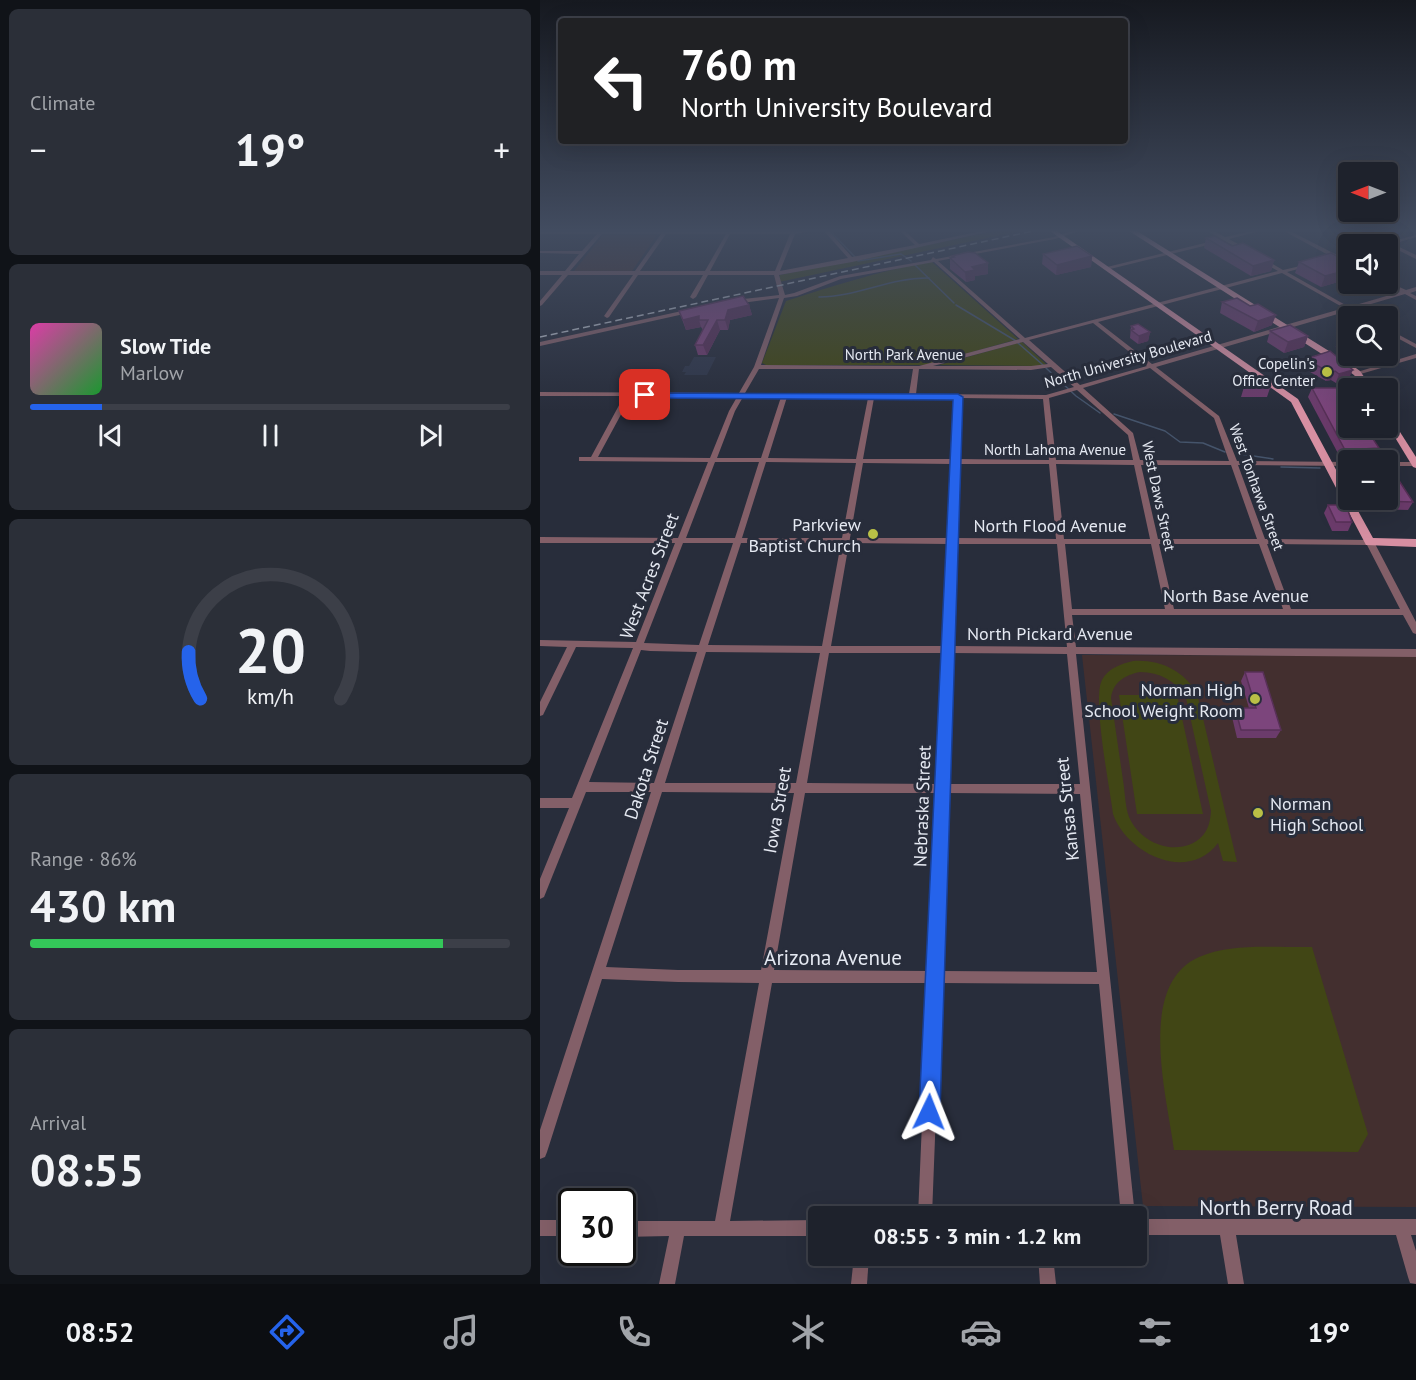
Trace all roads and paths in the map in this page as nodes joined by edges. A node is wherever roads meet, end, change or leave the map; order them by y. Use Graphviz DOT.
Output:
graph roads {
  1 [pos="551,291"];
  2 [pos="624,291"];
  3 [pos="696,291"];
  4 [pos="779,291"];
  5 [pos="817,291"];
  6 [pos="968,291"];
  7 [pos="1140,291"];
  8 [pos="1207,291"];
  9 [pos="1228,291"];
  10 [pos="1316,291"];
  11 [pos="1410,291"];
  12 [pos="1406,292"];
  13 [pos="693,297"];
  14 [pos="1416,298"];
  15 [pos="782,299"];
  16 [pos="540,304"];
  17 [pos="729,304"];
  18 [pos="1159,304"];
  19 [pos="1344,306"];
  20 [pos="1359,306"];
  21 [pos="697,311"];
  22 [pos="1338,312"];
  23 [pos="607,316"];
  24 [pos="1093,321"];
  25 [pos="1288,327"];
  26 [pos="1398,336"];
  27 [pos="1023,340"];
  28 [pos="540,345"];
  29 [pos="1416,346"];
  30 [pos="1220,347"];
  31 [pos="1416,356"];
  32 [pos="1050,365"];
  33 [pos="757,367"];
  34 [pos="918,367"];
  35 [pos="1151,367"];
  36 [pos="1357,374"];
  37 [pos="1360,378"];
  38 [pos="1072,390"];
  39 [pos="540,394"];
  40 [pos="629,394"];
  41 [pos="739,396"];
  42 [pos="784,397"];
  43 [pos="871,397"];
  44 [pos="912,397"];
  45 [pos="958,397"];
  46 [pos="1046,397"];
  47 [pos="1398,436"];
  48 [pos="582,459"];
  49 [pos="593,459"];
  50 [pos="712,460"];
  51 [pos="763,461"];
  52 [pos="859,462"];
  53 [pos="956,462"];
  54 [pos="1053,462"];
  55 [pos="1138,463"];
  56 [pos="1235,463"];
  57 [pos="1329,464"];
  58 [pos="1338,464"];
  59 [pos="1398,464"];
  60 [pos="1416,464"];
  61 [pos="540,540"];
  62 [pos="681,540"];
  63 [pos="737,540"];
  64 [pos="952,540"];
  65 [pos="844,541"];
  66 [pos="1059,542"];
  67 [pos="1155,542"];
  68 [pos="1370,542"];
  69 [pos="1263,543"];
  70 [pos="1416,543"];
  71 [pos="1170,611"];
  72 [pos="1066,612"];
  73 [pos="1288,612"];
  74 [pos="1406,612"];
  75 [pos="1416,631"];
  76 [pos="540,644"];
  77 [pos="573,644"];
  78 [pos="639,646"];
  79 [pos="702,648"];
  80 [pos="825,648"];
  81 [pos="948,649"];
  82 [pos="1070,650"];
  83 [pos="1416,653"];
  84 [pos="540,712"];
  85 [pos="582,787"];
  86 [pos="658,787"];
  87 [pos="801,787"];
  88 [pos="942,787"];
  89 [pos="1084,789"];
  90 [pos="540,802"];
  91 [pos="576,802"];
  92 [pos="540,893"];
  93 [pos="598,973"];
  94 [pos="766,976"];
  95 [pos="935,976"];
  96 [pos="1103,978"];
  97 [pos="540,1152"];
  98 [pos="925,1206"];
  99 [pos="1127,1206"];
  100 [pos="1147,1227"];
  101 [pos="1409,1227"];
  102 [pos="540,1228"];
  103 [pos="558,1228"];
  104 [pos="808,1228"];
  105 [pos="1227,1228"];
  106 [pos="636,1229"];
  107 [pos="678,1229"];
  108 [pos="721,1229"];
  109 [pos="861,1266"];
  110 [pos="1047,1266"];
  111 [pos="1416,1277"];
  112 [pos="667,1284"];
  113 [pos="860,1284"];
  114 [pos="1048,1284"];
  115 [pos="1236,1284"];
  1 -- 16 [label="street"];
  2 -- 23 [label="street"];
  3 -- 13 [label="street"];
  4 -- 15 [label="street"];
  5 -- 15 [label="street"];
  6 -- 27 [label="street, West Daws Street"];
  7 -- 18 [label="main road"];
  8 -- 18 [label="street"];
  9 -- 25 [label="main road"];
  10 -- 19 [label="street"];
  11 -- 12 [label="street, North University Boulevard"];
  12 -- 14 [label="street"];
  12 -- 20 [label="street, North University Boulevard"];
  15 -- 17 [label="street"];
  15 -- 33 [label="street, West Acres Street"];
  18 -- 24 [label="street"];
  18 -- 30 [label="main road"];
  21 -- 28 [label="street"];
  22 -- 25 [label="street, North University Boulevard"];
  24 -- 27 [label="street"];
  24 -- 35 [label="street, West Tonhawa Street"];
  25 -- 30 [label="street, North University Boulevard"];
  25 -- 36 [label="main road"];
  26 -- 29 [label="street"];
  27 -- 32 [label="street, West Daws Street"];
  27 -- 34 [label="street"];
  30 -- 35 [label="street, North University Boulevard"];
  30 -- 57 [label="main road"];
  31 -- 36 [label="street"];
  32 -- 34 [label="street, North Park Avenue"];
  32 -- 38 [label="street, West Daws Street"];
  33 -- 34 [label="street, North Park Avenue"];
  33 -- 41 [label="street, West Acres Street"];
  34 -- 44 [label="street"];
  35 -- 38 [label="street, North University Boulevard"];
  35 -- 56 [label="street, West Tonhawa Street"];
  36 -- 37 [label="main road"];
  38 -- 46 [label="street, North University Boulevard"];
  38 -- 55 [label="street, West Daws Street"];
  39 -- 40 [label="street, North University Boulevard"];
  40 -- 41 [label="street, North University Boulevard"];
  40 -- 49 [label="street"];
  41 -- 42 [label="street, North University Boulevard"];
  41 -- 50 [label="street, West Acres Street"];
  42 -- 43 [label="street, North University Boulevard"];
  42 -- 51 [label="street, Dakota Street"];
  43 -- 44 [label="street, North University Boulevard"];
  43 -- 52 [label="street, Iowa Street"];
  44 -- 45 [label="street, North University Boulevard"];
  45 -- 46 [label="street, North University Boulevard"];
  45 -- 53 [label="street, Nebraska Street"];
  46 -- 54 [label="street, Kansas Street"];
  47 -- 60 [label="main road"];
  48 -- 49 [label="street, North Lahoma Avenue"];
  49 -- 50 [label="street, North Lahoma Avenue"];
  50 -- 51 [label="street, North Lahoma Avenue"];
  50 -- 62 [label="street, West Acres Street"];
  51 -- 52 [label="street, North Lahoma Avenue"];
  51 -- 63 [label="street, Dakota Street"];
  52 -- 53 [label="street, North Lahoma Avenue"];
  52 -- 65 [label="street, Iowa Street"];
  53 -- 54 [label="street, North Lahoma Avenue"];
  53 -- 64 [label="street, Nebraska Street"];
  54 -- 55 [label="street, North Lahoma Avenue"];
  54 -- 66 [label="street, Kansas Street"];
  55 -- 56 [label="street, North Lahoma Avenue"];
  55 -- 67 [label="street, West Daws Street"];
  56 -- 57 [label="street, North Lahoma Avenue"];
  56 -- 69 [label="street, West Tonhawa Street"];
  57 -- 58 [label="street, North Lahoma Avenue"];
  57 -- 68 [label="main road"];
  59 -- 60 [label="street"];
  61 -- 62 [label="street, North Flood Avenue"];
  62 -- 63 [label="street, North Flood Avenue"];
  62 -- 78 [label="street, West Acres Street"];
  63 -- 65 [label="street, North Flood Avenue"];
  63 -- 79 [label="street, Dakota Street"];
  64 -- 65 [label="street, North Flood Avenue"];
  64 -- 66 [label="street, North Flood Avenue"];
  64 -- 81 [label="street, Nebraska Street"];
  65 -- 80 [label="street, Iowa Street"];
  66 -- 67 [label="street, North Flood Avenue"];
  66 -- 72 [label="street, Kansas Street"];
  67 -- 69 [label="street, North Flood Avenue"];
  67 -- 71 [label="street, West Daws Street"];
  68 -- 69 [label="street, North Flood Avenue"];
  68 -- 70 [label="main road, North Flood Avenue"];
  68 -- 74 [label="street"];
  69 -- 73 [label="street, West Tonhawa Street"];
  71 -- 72 [label="street, North Base Avenue"];
  71 -- 73 [label="street, North Base Avenue"];
  72 -- 82 [label="street, Kansas Street"];
  73 -- 74 [label="street, North Base Avenue"];
  74 -- 75 [label="street"];
  76 -- 77 [label="street, North Pickard Avenue"];
  77 -- 78 [label="street, North Pickard Avenue"];
  77 -- 84 [label="street"];
  78 -- 79 [label="street, North Pickard Avenue"];
  78 -- 85 [label="street, West Acres Street"];
  79 -- 80 [label="street, North Pickard Avenue"];
  79 -- 86 [label="street, Dakota Street"];
  80 -- 81 [label="street, North Pickard Avenue"];
  80 -- 87 [label="street, Iowa Street"];
  81 -- 82 [label="street, North Pickard Avenue"];
  81 -- 88 [label="street, Nebraska Street"];
  82 -- 83 [label="street, North Pickard Avenue"];
  82 -- 89 [label="street, Kansas Street"];
  85 -- 86 [label="street"];
  85 -- 91 [label="street, West Acres Street"];
  86 -- 87 [label="street"];
  86 -- 93 [label="street, Dakota Street"];
  87 -- 88 [label="street"];
  87 -- 94 [label="street, Iowa Street"];
  88 -- 89 [label="street"];
  88 -- 95 [label="street, Nebraska Street"];
  89 -- 96 [label="street, Kansas Street"];
  90 -- 91 [label="street"];
  91 -- 92 [label="street, West Acres Street"];
  93 -- 94 [label="street, Arizona Avenue"];
  93 -- 97 [label="street, Dakota Street"];
  94 -- 95 [label="street, Arizona Avenue"];
  94 -- 108 [label="street, Iowa Street"];
  95 -- 96 [label="street, Arizona Avenue"];
  95 -- 98 [label="street, Nebraska Street"];
  96 -- 99 [label="street, Kansas Street"];
  100 -- 105 [label="street, North Berry Road"];
  101 -- 105 [label="street, North Berry Road"];
  101 -- 111 [label="street"];
  102 -- 103 [label="street"];
  104 -- 108 [label="street"];
  105 -- 115 [label="street"];
  106 -- 107 [label="street"];
  107 -- 108 [label="street"];
  107 -- 112 [label="street"];
  109 -- 113 [label="street"];
  110 -- 114 [label="street"];
}
